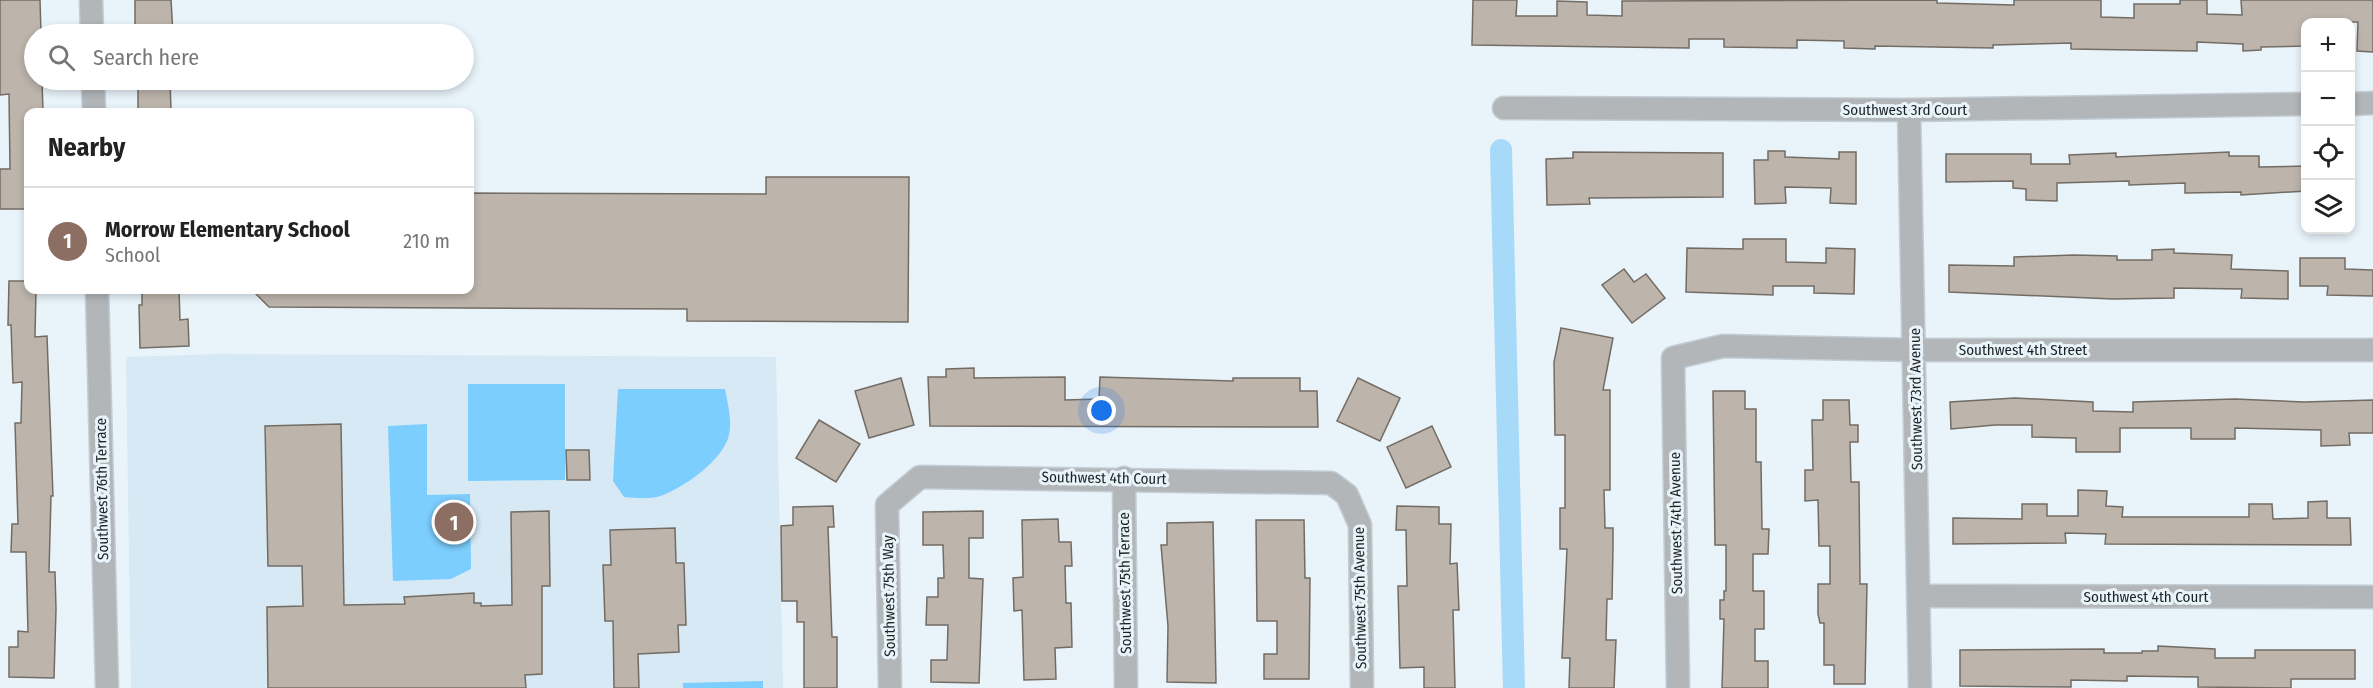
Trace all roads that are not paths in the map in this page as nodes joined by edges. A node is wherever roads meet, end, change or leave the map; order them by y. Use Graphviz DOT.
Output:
graph roads {
  1 [pos="91,0"];
  2 [pos="92,24"];
  3 [pos="93,90"];
  4 [pos="2373,103"];
  5 [pos="2301,104"];
  6 [pos="2355,104"];
  7 [pos="94,108"];
  8 [pos="1504,108"];
  9 [pos="1909,110"];
  10 [pos="97,294"];
  11 [pos="1915,350"];
  12 [pos="2373,350"];
  13 [pos="1673,358"];
  14 [pos="1124,478"];
  15 [pos="1330,483"];
  16 [pos="887,505"];
  17 [pos="1920,596"];
  18 [pos="2373,597"];
  19 [pos="107,688"];
  20 [pos="890,688"];
  21 [pos="1126,688"];
  22 [pos="1362,688"];
  23 [pos="1678,688"];
  24 [pos="1920,688"];
  1 -- 2 [label="street"];
  3 -- 7 [label="street"];
  4 -- 6 [label="street"];
  5 -- 9 [label="street, Southwest 3rd Court"];
  8 -- 9 [label="street, Southwest 3rd Court"];
  9 -- 11 [label="street, Southwest 73rd Avenue"];
  10 -- 19 [label="street, Southwest 76th Terrace"];
  11 -- 12 [label="street, Southwest 4th Street"];
  11 -- 13 [label="street, Southwest 4th Street"];
  11 -- 17 [label="street, Southwest 73rd Avenue"];
  13 -- 23 [label="street, Southwest 74th Avenue"];
  14 -- 15 [label="street, Southwest 4th Court"];
  14 -- 16 [label="street, Southwest 4th Court"];
  14 -- 21 [label="street, Southwest 75th Terrace"];
  15 -- 22 [label="street, Southwest 75th Avenue"];
  16 -- 20 [label="street, Southwest 75th Way"];
  17 -- 18 [label="street, Southwest 4th Court"];
  17 -- 24 [label="street, Southwest 73rd Avenue"];
}
